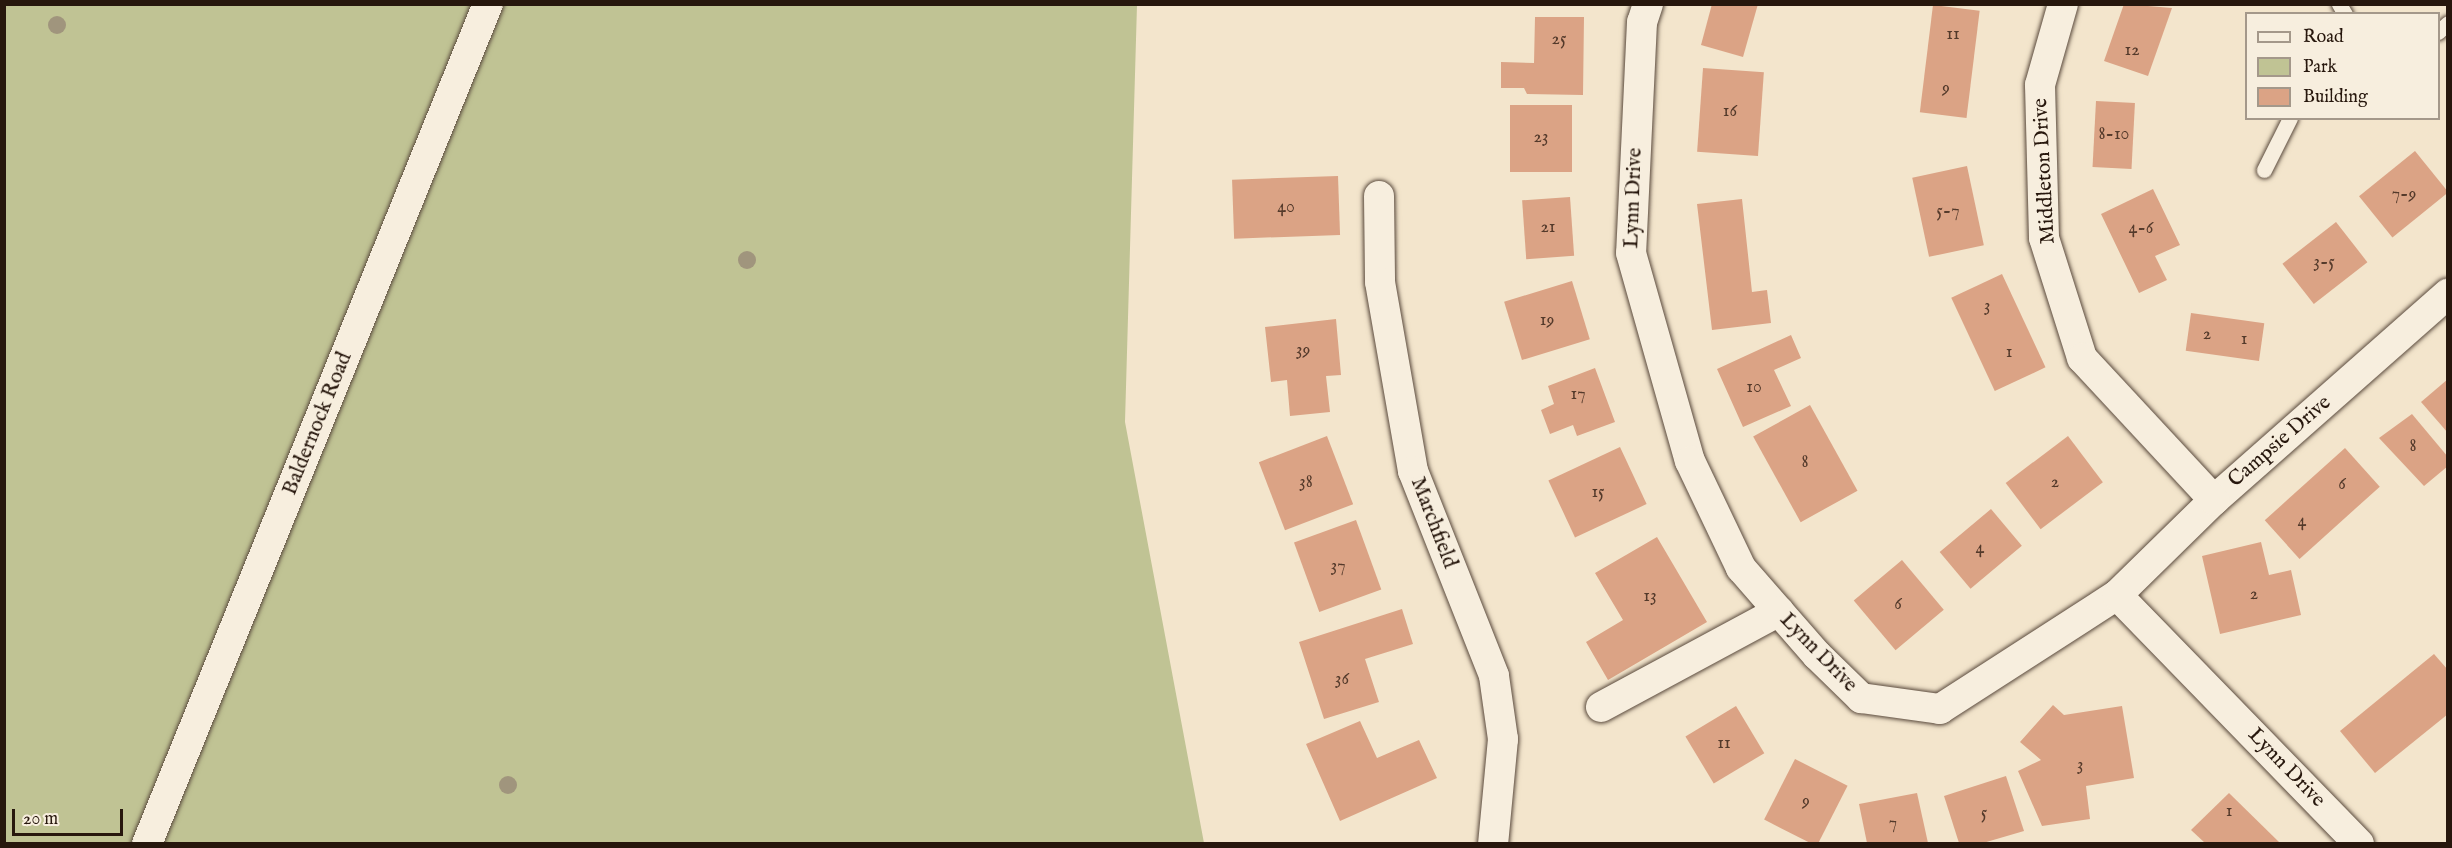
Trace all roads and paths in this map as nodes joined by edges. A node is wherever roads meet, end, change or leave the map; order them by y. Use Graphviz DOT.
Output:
graph roads {
  1 [pos="488,4"];
  2 [pos="1648,4"];
  3 [pos="2062,4"];
  4 [pos="2289,120"];
  5 [pos="2264,170"];
  6 [pos="1378,196"];
  7 [pos="2448,294"];
  8 [pos="2214,500"];
  9 [pos="2117,595"];
  10 [pos="1779,611"];
  11 [pos="1600,707"];
  12 [pos="147,843"];
  13 [pos="1492,843"];
  14 [pos="2359,843"];
  1 -- 12 [label="street, Baldernock Road"];
  2 -- 10 [label="street, Lynn Drive"];
  3 -- 8 [label="street, Middleton Drive"];
  4 -- 5 [label="lane"];
  6 -- 13 [label="street, Marchfield"];
  7 -- 8 [label="street, Campsie Drive"];
  8 -- 9 [label="street, Campsie Drive"];
  9 -- 10 [label="street, Lynn Drive"];
  9 -- 14 [label="street, Lynn Drive"];
  10 -- 11 [label="street"];
}
